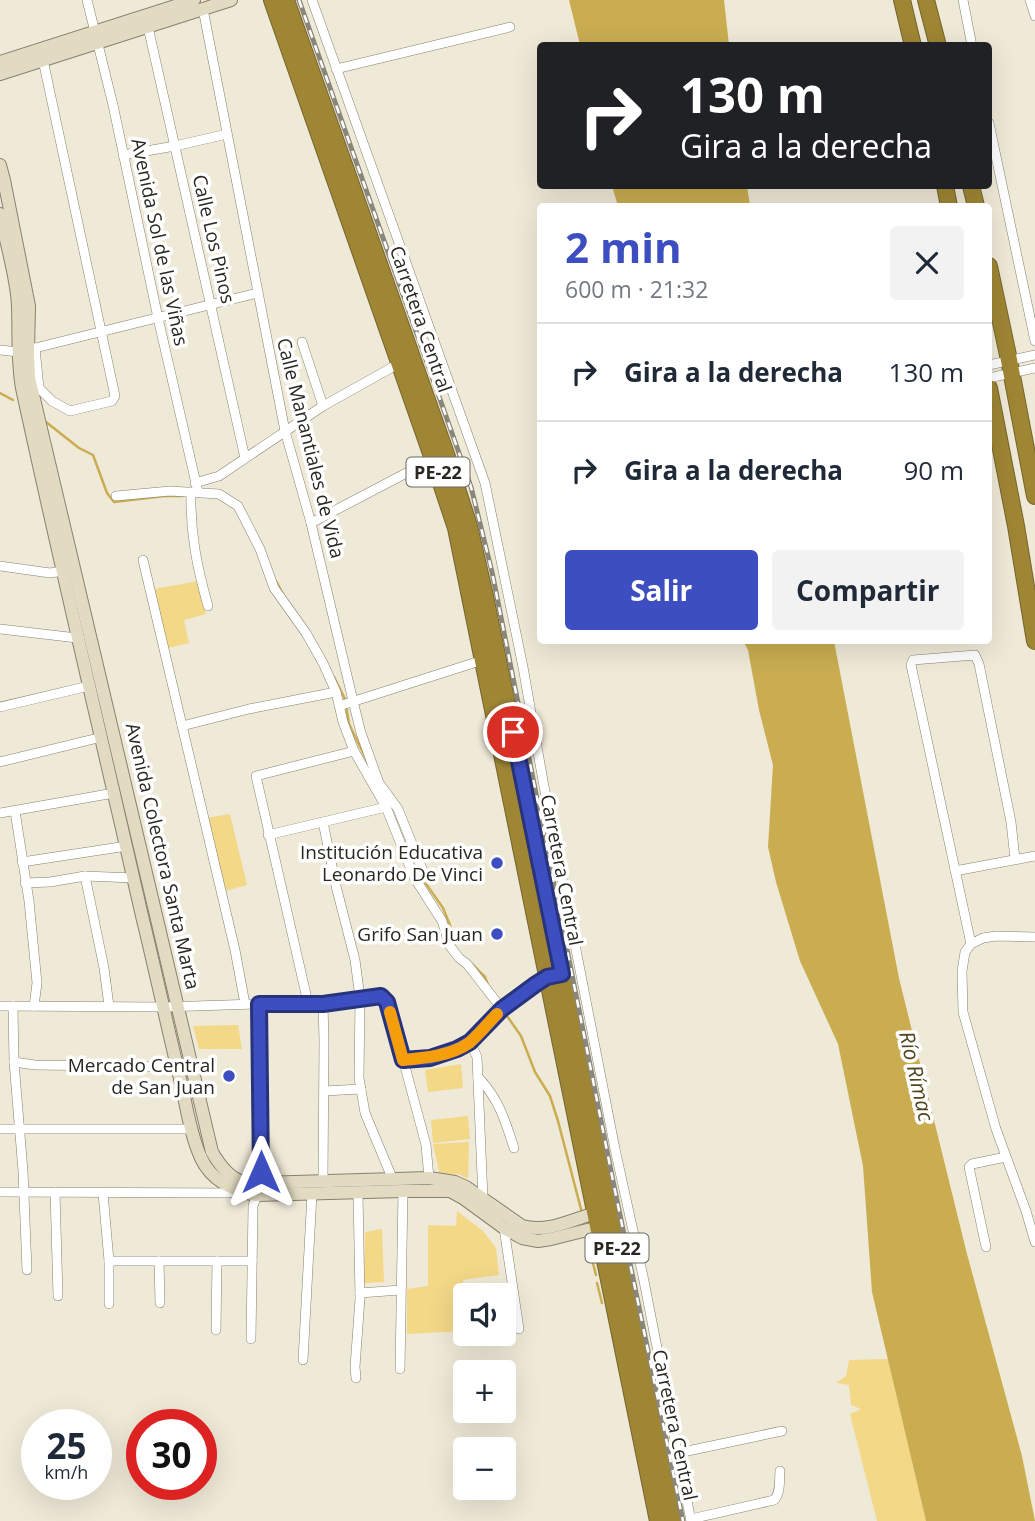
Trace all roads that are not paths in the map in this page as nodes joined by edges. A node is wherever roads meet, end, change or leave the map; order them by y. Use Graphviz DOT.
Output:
graph roads {
  1 [pos="88,0"];
  2 [pos="231,0"];
  3 [pos="272,0"];
  4 [pos="286,0"];
  5 [pos="312,0"];
  6 [pos="902,0"];
  7 [pos="926,0"];
  8 [pos="963,0"];
  9 [pos="1030,0"];
  10 [pos="179,2"];
  11 [pos="199,4"];
  12 [pos="1035,16"];
  13 [pos="148,27"];
  14 [pos="510,27"];
  15 [pos="96,38"];
  16 [pos="912,42"];
  17 [pos="936,42"];
  18 [pos="971,42"];
  19 [pos="43,60"];
  20 [pos="0,62"];
  21 [pos="336,69"];
  22 [pos="0,74"];
  23 [pos="227,134"];
  24 [pos="992,137"];
  25 [pos="175,146"];
  26 [pos="123,155"];
  27 [pos="0,165"];
  28 [pos="0,214"];
  29 [pos="992,280"];
  30 [pos="257,293"];
  31 [pos="211,305"];
  32 [pos="158,318"];
  33 [pos="100,332"];
  34 [pos="1035,341"];
  35 [pos="302,342"];
  36 [pos="0,350"];
  37 [pos="27,350"];
  38 [pos="1035,355"];
  39 [pos="400,363"];
  40 [pos="992,365"];
  41 [pos="1010,367"];
  42 [pos="1035,368"];
  43 [pos="992,376"];
  44 [pos="992,403"];
  45 [pos="323,406"];
  46 [pos="285,431"];
  47 [pos="245,458"];
  48 [pos="433,459"];
  49 [pos="195,489"];
  50 [pos="116,496"];
  51 [pos="1035,496"];
  52 [pos="312,523"];
  53 [pos="143,560"];
  54 [pos="0,566"];
  55 [pos="63,571"];
  56 [pos="208,606"];
  57 [pos="0,629"];
  58 [pos="77,638"];
  59 [pos="1035,641"];
  60 [pos="483,660"];
  61 [pos="89,687"];
  62 [pos="336,692"];
  63 [pos="353,701"];
  64 [pos="339,706"];
  65 [pos="0,707"];
  66 [pos="182,726"];
  67 [pos="102,737"];
  68 [pos="354,751"];
  69 [pos="0,762"];
  70 [pos="543,781"];
  71 [pos="524,786"];
  72 [pos="114,793"];
  73 [pos="386,807"];
  74 [pos="15,811"];
  75 [pos="0,813"];
  76 [pos="323,822"];
  77 [pos="268,835"];
  78 [pos="127,846"];
  79 [pos="1035,856"];
  80 [pos="1014,859"];
  81 [pos="22,862"];
  82 [pos="955,871"];
  83 [pos="85,876"];
  84 [pos="562,877"];
  85 [pos="134,878"];
  86 [pos="543,880"];
  87 [pos="417,882"];
  88 [pos="25,883"];
  89 [pos="1035,937"];
  90 [pos="971,944"];
  91 [pos="555,976"];
  92 [pos="359,998"];
  93 [pos="308,1003"];
  94 [pos="244,1004"];
  95 [pos="259,1004"];
  96 [pos="323,1004"];
  97 [pos="0,1006"];
  98 [pos="13,1006"];
  99 [pos="34,1006"];
  100 [pos="109,1006"];
  101 [pos="178,1006"];
  102 [pos="164,1007"];
  103 [pos="502,1009"];
  104 [pos="470,1042"];
  105 [pos="403,1060"];
  106 [pos="14,1062"];
  107 [pos="177,1067"];
  108 [pos="478,1077"];
  109 [pos="361,1089"];
  110 [pos="324,1091"];
  111 [pos="19,1128"];
  112 [pos="0,1129"];
  113 [pos="192,1129"];
  114 [pos="514,1148"];
  115 [pos="1006,1157"];
  116 [pos="429,1178"];
  117 [pos="393,1180"];
  118 [pos="323,1181"];
  119 [pos="255,1190"];
  120 [pos="24,1191"];
  121 [pos="403,1191"];
  122 [pos="0,1192"];
  123 [pos="55,1192"];
  124 [pos="103,1193"];
  125 [pos="358,1193"];
  126 [pos="312,1194"];
  127 [pos="483,1199"];
  128 [pos="597,1220"];
  129 [pos="504,1228"];
  130 [pos="1035,1242"];
  131 [pos="986,1247"];
  132 [pos="108,1261"];
  133 [pos="159,1261"];
  134 [pos="217,1261"];
  135 [pos="252,1261"];
  136 [pos="27,1270"];
  137 [pos="400,1290"];
  138 [pos="360,1293"];
  139 [pos="58,1296"];
  140 [pos="160,1303"];
  141 [pos="109,1304"];
  142 [pos="519,1329"];
  143 [pos="216,1330"];
  144 [pos="251,1339"];
  145 [pos="303,1360"];
  146 [pos="400,1369"];
  147 [pos="356,1378"];
  148 [pos="639,1390"];
  149 [pos="782,1431"];
  150 [pos="678,1453"];
  151 [pos="780,1471"];
  152 [pos="691,1520"];
  153 [pos="658,1521"];
  154 [pos="673,1521"];
  1 -- 15 [label="street, Avenida Sol de las Viñas"];
  2 -- 11 [label="street"];
  3 -- 39 [label="highway, Carretera Central / PE-22"];
  4 -- 71 [label="highway, Carretera Central / PE-22"];
  5 -- 21 [label="street"];
  6 -- 16 [label="highway"];
  7 -- 17 [label="highway"];
  8 -- 18 [label="street"];
  9 -- 12 [label="street"];
  10 -- 11 [label="street"];
  10 -- 15 [label="street"];
  11 -- 13 [label="street"];
  11 -- 23 [label="street, Calle Manantiales de Vida"];
  13 -- 15 [label="street"];
  13 -- 25 [label="street, Calle Los Pinos"];
  14 -- 21 [label="street"];
  15 -- 19 [label="street"];
  15 -- 20 [label="street"];
  15 -- 26 [label="street, Avenida Sol de las Viñas"];
  19 -- 22 [label="street"];
  19 -- 33 [label="street"];
  21 -- 70 [label="street"];
  23 -- 25 [label="street"];
  23 -- 30 [label="street, Calle Manantiales de Vida"];
  24 -- 34 [label="street"];
  25 -- 26 [label="street"];
  25 -- 31 [label="street, Calle Los Pinos"];
  26 -- 32 [label="street, Avenida Sol de las Viñas"];
  27 -- 37 [label="street, Avenida Colectora Santa Marta"];
  28 -- 37 [label="street, Avenida Colectora Santa Marta"];
  29 -- 41 [label="highway"];
  30 -- 31 [label="street"];
  30 -- 46 [label="street, Calle Manantiales de Vida"];
  31 -- 32 [label="street"];
  31 -- 47 [label="street, Calle Los Pinos"];
  32 -- 33 [label="street"];
  32 -- 49 [label="street, Avenida Sol de las Viñas"];
  33 -- 37 [label="street"];
  33 -- 37 [label="street"];
  35 -- 45 [label="street"];
  36 -- 37 [label="street"];
  37 -- 55 [label="street, Avenida Colectora Santa Marta"];
  37 -- 101 [label="street, Avenida Colectora Santa Marta"];
  38 -- 41 [label="street"];
  39 -- 45 [label="street"];
  39 -- 48 [label="highway, Carretera Central / PE-22"];
  40 -- 41 [label="street"];
  41 -- 42 [label="street"];
  41 -- 43 [label="street"];
  41 -- 51 [label="highway"];
  44 -- 59 [label="highway"];
  45 -- 46 [label="street"];
  46 -- 47 [label="street"];
  46 -- 52 [label="street, Calle Manantiales de Vida"];
  47 -- 49 [label="street"];
  48 -- 52 [label="street"];
  48 -- 60 [label="highway, Carretera Central / PE-22"];
  49 -- 50 [label="street"];
  49 -- 56 [label="street, Avenida Sol de las Viñas"];
  49 -- 62 [label="street"];
  52 -- 63 [label="street, Calle Manantiales de Vida"];
  53 -- 66 [label="street"];
  54 -- 55 [label="street"];
  55 -- 58 [label="street, Avenida Colectora Santa Marta"];
  57 -- 58 [label="street"];
  58 -- 61 [label="street, Avenida Colectora Santa Marta"];
  60 -- 63 [label="street"];
  60 -- 91 [label="highway, Carretera Central / PE-22"];
  61 -- 65 [label="street"];
  61 -- 67 [label="street, Avenida Colectora Santa Marta"];
  62 -- 64 [label="street"];
  62 -- 66 [label="street"];
  63 -- 64 [label="street"];
  63 -- 87 [label="street, Calle Manantiales de Vida"];
  64 -- 68 [label="street"];
  66 -- 94 [label="street"];
  67 -- 69 [label="street"];
  67 -- 72 [label="street, Avenida Colectora Santa Marta"];
  68 -- 73 [label="street"];
  68 -- 77 [label="street"];
  70 -- 71 [label="street"];
  70 -- 84 [label="street"];
  71 -- 86 [label="highway, Carretera Central / PE-22"];
  72 -- 74 [label="street"];
  72 -- 78 [label="street, Avenida Colectora Santa Marta"];
  73 -- 76 [label="street"];
  73 -- 87 [label="street"];
  74 -- 75 [label="street"];
  74 -- 81 [label="street"];
  76 -- 77 [label="street"];
  76 -- 92 [label="street"];
  77 -- 93 [label="street"];
  78 -- 81 [label="street"];
  78 -- 85 [label="street, Avenida Colectora Santa Marta"];
  79 -- 80 [label="street"];
  80 -- 82 [label="street"];
  80 -- 82 [label="street"];
  81 -- 88 [label="street"];
  82 -- 90 [label="street"];
  83 -- 85 [label="street"];
  83 -- 88 [label="street"];
  83 -- 100 [label="street"];
  84 -- 86 [label="street"];
  84 -- 150 [label="street"];
  85 -- 102 [label="street, Avenida Colectora Santa Marta"];
  86 -- 91 [label="highway, Carretera Central / PE-22"];
  87 -- 103 [label="street"];
  88 -- 99 [label="street"];
  89 -- 90 [label="street"];
  90 -- 115 [label="street"];
  91 -- 103 [label="street"];
  91 -- 128 [label="highway, Carretera Central / PE-22"];
  91 -- 148 [label="highway, Carretera Central / PE-22"];
  92 -- 96 [label="street"];
  92 -- 105 [label="street"];
  92 -- 109 [label="street"];
  93 -- 95 [label="street"];
  93 -- 96 [label="street"];
  94 -- 95 [label="street"];
  94 -- 101 [label="street"];
  95 -- 119 [label="street"];
  96 -- 110 [label="street"];
  97 -- 98 [label="street"];
  98 -- 99 [label="street"];
  98 -- 106 [label="street"];
  99 -- 100 [label="street"];
  100 -- 102 [label="street"];
  101 -- 102 [label="street"];
  101 -- 119 [label="street, Avenida Colectora Santa Marta"];
  102 -- 107 [label="street, Avenida Colectora Santa Marta"];
  103 -- 104 [label="street"];
  104 -- 105 [label="street"];
  104 -- 108 [label="street"];
  105 -- 116 [label="street"];
  106 -- 107 [label="street"];
  106 -- 111 [label="street"];
  107 -- 113 [label="street, Avenida Colectora Santa Marta"];
  108 -- 114 [label="street"];
  108 -- 127 [label="street"];
  109 -- 110 [label="street"];
  109 -- 117 [label="street"];
  110 -- 118 [label="street"];
  111 -- 112 [label="street"];
  111 -- 113 [label="street"];
  111 -- 120 [label="street"];
  113 -- 119 [label="street, Avenida Colectora Santa Marta"];
  115 -- 130 [label="street"];
  115 -- 131 [label="street"];
  116 -- 117 [label="street, Avenida Colectora Santa Marta"];
  116 -- 127 [label="street, Avenida Colectora Santa Marta"];
  117 -- 118 [label="street, Avenida Colectora Santa Marta"];
  118 -- 119 [label="street, Avenida Colectora Santa Marta"];
  119 -- 124 [label="street"];
  119 -- 126 [label="street, Avenida Colectora Santa Marta"];
  119 -- 135 [label="street"];
  120 -- 122 [label="street"];
  120 -- 123 [label="street"];
  120 -- 136 [label="street"];
  121 -- 125 [label="street, Avenida Colectora Santa Marta"];
  121 -- 129 [label="street, Avenida Colectora Santa Marta"];
  121 -- 137 [label="street"];
  123 -- 124 [label="street"];
  123 -- 139 [label="street"];
  124 -- 132 [label="street"];
  125 -- 126 [label="street, Avenida Colectora Santa Marta"];
  125 -- 138 [label="street"];
  126 -- 145 [label="street"];
  127 -- 128 [label="street, Avenida Colectora Santa Marta"];
  128 -- 129 [label="street, Avenida Colectora Santa Marta"];
  128 -- 148 [label="highway, Carretera Central / PE-22"];
  129 -- 142 [label="street"];
  132 -- 133 [label="street"];
  132 -- 141 [label="street"];
  133 -- 134 [label="street"];
  133 -- 140 [label="street"];
  134 -- 135 [label="street"];
  134 -- 143 [label="street"];
  135 -- 144 [label="street"];
  137 -- 138 [label="street"];
  137 -- 146 [label="street"];
  138 -- 147 [label="street"];
  148 -- 153 [label="highway, Carretera Central / PE-22"];
  148 -- 154 [label="highway, Carretera Central / PE-22"];
  149 -- 150 [label="street"];
  150 -- 152 [label="street"];
  151 -- 152 [label="street"];
}
